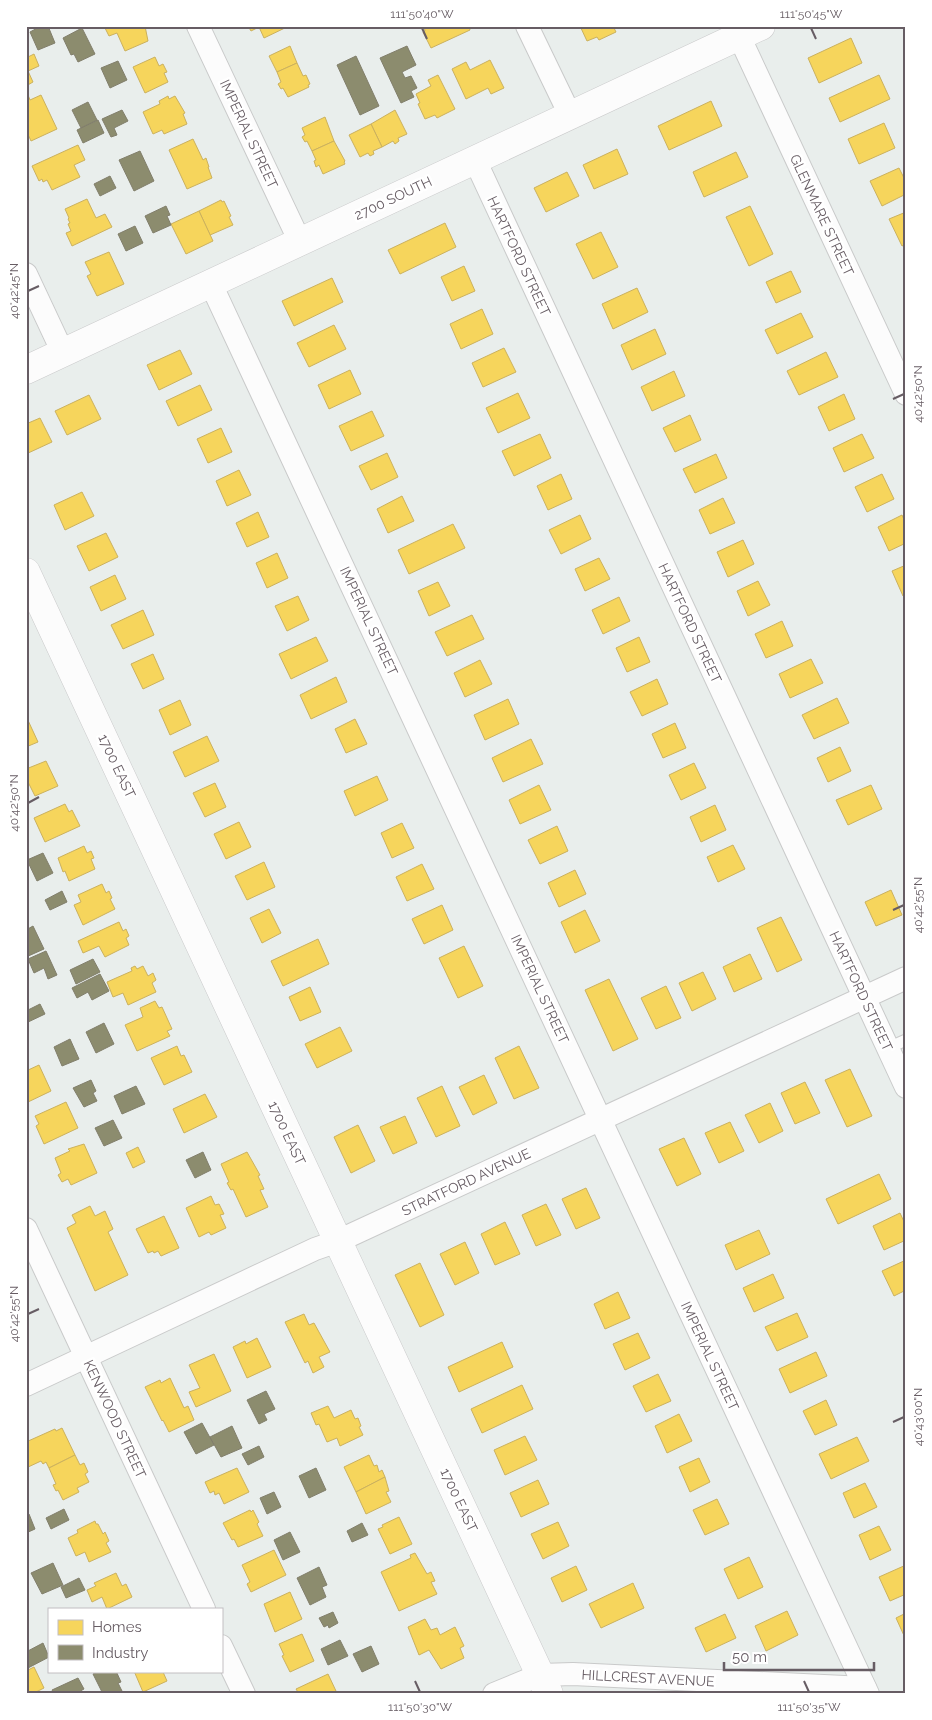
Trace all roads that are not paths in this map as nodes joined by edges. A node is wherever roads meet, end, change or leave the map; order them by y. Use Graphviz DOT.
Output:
graph roads {
  1 [pos="198,26"];
  2 [pos="527,26"];
  3 [pos="750,31"];
  4 [pos="570,116"];
  5 [pos="475,160"];
  6 [pos="300,242"];
  7 [pos="26,274"];
  8 [pos="211,284"];
  9 [pos="63,353"];
  10 [pos="26,370"];
  11 [pos="906,394"];
  12 [pos="26,572"];
  13 [pos="906,978"];
  14 [pos="864,998"];
  15 [pos="897,1044"];
  16 [pos="906,1087"];
  17 [pos="601,1120"];
  18 [pos="26,1229"];
  19 [pos="338,1241"];
  20 [pos="87,1357"];
  21 [pos="26,1384"];
  22 [pos="204,1608"];
  23 [pos="222,1648"];
  24 [pos="545,1684"];
  25 [pos="866,1691"];
  26 [pos="244,1694"];
  27 [pos="494,1694"];
  1 -- 6 [label="street, IMPERIAL STREET"];
  2 -- 4 [label="street"];
  3 -- 4 [label="street, 2700 SOUTH"];
  3 -- 11 [label="street, GLENMARE STREET"];
  4 -- 5 [label="street, 2700 SOUTH"];
  5 -- 6 [label="street, 2700 SOUTH"];
  5 -- 14 [label="street, HARTFORD STREET"];
  6 -- 8 [label="street, 2700 SOUTH"];
  7 -- 9 [label="street"];
  8 -- 9 [label="street, 2700 SOUTH"];
  8 -- 17 [label="street, IMPERIAL STREET"];
  9 -- 10 [label="street, 2700 SOUTH"];
  12 -- 19 [label="street, 1700 EAST"];
  13 -- 14 [label="street, STRATFORD AVENUE"];
  14 -- 15 [label="street, HARTFORD STREET"];
  14 -- 17 [label="street, STRATFORD AVENUE"];
  15 -- 16 [label="street, HARTFORD STREET"];
  17 -- 19 [label="street, STRATFORD AVENUE"];
  17 -- 25 [label="street, IMPERIAL STREET"];
  18 -- 20 [label="street, KENWOOD STREET"];
  19 -- 20 [label="street, STRATFORD AVENUE"];
  19 -- 24 [label="street, 1700 EAST"];
  20 -- 21 [label="street, STRATFORD AVENUE"];
  20 -- 22 [label="street, KENWOOD STREET"];
  23 -- 26 [label="street"];
  24 -- 25 [label="street, HILLCREST AVENUE"];
  24 -- 27 [label="street, HILLCREST AVENUE"];
}
